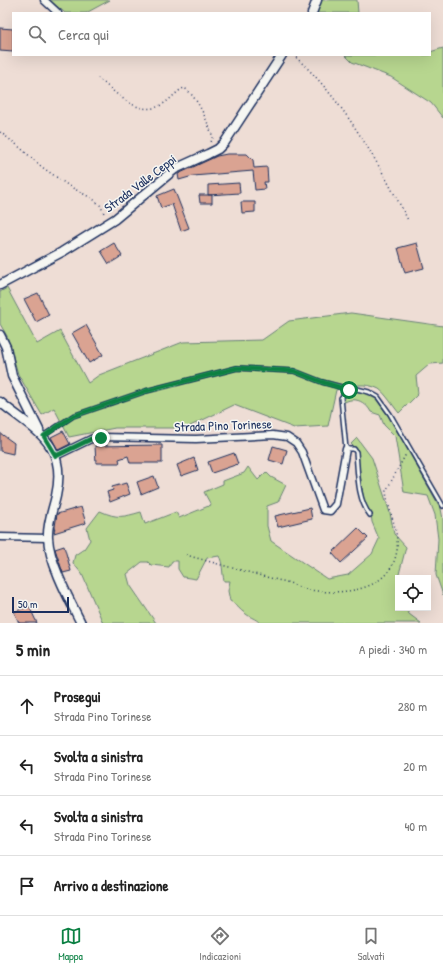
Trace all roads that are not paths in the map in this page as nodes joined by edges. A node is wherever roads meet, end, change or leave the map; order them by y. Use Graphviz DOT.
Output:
graph roads {
  1 [pos="44,0"];
  2 [pos="317,0"];
  3 [pos="57,12"];
  4 [pos="312,12"];
  5 [pos="281,56"];
  6 [pos="0,285"];
  7 [pos="0,335"];
  8 [pos="349,390"];
  9 [pos="0,402"];
  10 [pos="41,434"];
  11 [pos="346,449"];
  12 [pos="56,456"];
  13 [pos="443,506"];
  14 [pos="370,515"];
  15 [pos="0,538"];
  16 [pos="48,538"];
  17 [pos="81,623"];
  1 -- 3 [label="street"];
  2 -- 4 [label="street"];
  5 -- 6 [label="street, Strada Valle Ceppi"];
  7 -- 10 [label="street"];
  8 -- 10 [label="lane"];
  8 -- 11 [label="lane"];
  8 -- 13 [label="lane"];
  9 -- 10 [label="street"];
  10 -- 12 [label="street"];
  11 -- 12 [label="street, Strada Pino Torinese"];
  11 -- 14 [label="lane"];
  12 -- 16 [label="street"];
  15 -- 16 [label="street"];
  16 -- 17 [label="street"];
}
